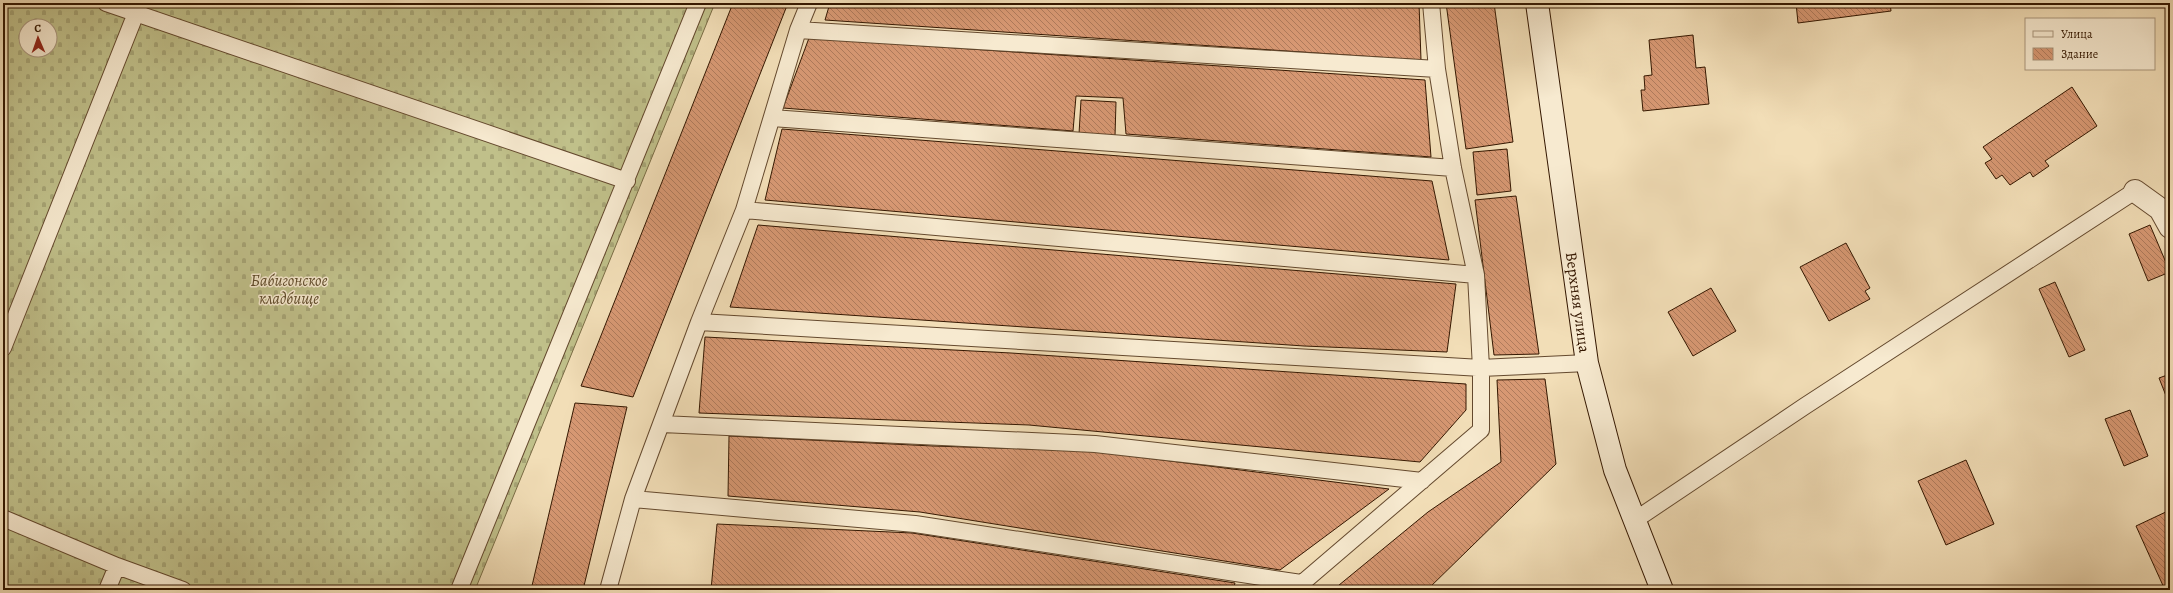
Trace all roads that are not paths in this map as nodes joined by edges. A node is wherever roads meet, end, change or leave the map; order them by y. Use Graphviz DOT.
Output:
graph roads {
  1 [pos="106,3"];
  2 [pos="698,3"];
  3 [pos="809,3"];
  4 [pos="1431,3"];
  5 [pos="1538,3"];
  6 [pos="138,8"];
  7 [pos="798,30"];
  8 [pos="1438,70"];
  9 [pos="772,118"];
  10 [pos="1452,168"];
  11 [pos="627,181"];
  12 [pos="2135,191"];
  13 [pos="744,210"];
  14 [pos="2170,227"];
  15 [pos="1476,275"];
  16 [pos="699,322"];
  17 [pos="3,348"];
  18 [pos="1588,364"];
  19 [pos="1481,368"];
  20 [pos="662,424"];
  21 [pos="1422,481"];
  22 [pos="633,499"];
  23 [pos="3,518"];
  24 [pos="1635,520"];
  25 [pos="117,566"];
  26 [pos="1297,587"];
  27 [pos="107,590"];
  28 [pos="183,590"];
  29 [pos="459,590"];
  30 [pos="608,590"];
  31 [pos="1662,590"];
  1 -- 6 [label="lane"];
  2 -- 11 [label="lane"];
  3 -- 7 [label="lane"];
  4 -- 8 [label="lane"];
  5 -- 18 [label="street, Верхняя улица"];
  6 -- 11 [label="lane"];
  6 -- 17 [label="lane"];
  7 -- 8 [label="lane"];
  7 -- 9 [label="lane"];
  8 -- 10 [label="lane"];
  9 -- 10 [label="lane"];
  9 -- 13 [label="lane"];
  10 -- 15 [label="lane"];
  11 -- 29 [label="lane"];
  12 -- 14 [label="street"];
  12 -- 24 [label="lane"];
  13 -- 15 [label="lane"];
  13 -- 16 [label="lane"];
  15 -- 19 [label="lane"];
  16 -- 19 [label="lane"];
  16 -- 20 [label="lane"];
  18 -- 19 [label="lane"];
  18 -- 24 [label="street, Верхняя улица"];
  19 -- 21 [label="lane"];
  20 -- 21 [label="lane"];
  20 -- 22 [label="lane"];
  21 -- 26 [label="lane"];
  22 -- 26 [label="lane"];
  22 -- 30 [label="lane"];
  23 -- 25 [label="lane"];
  24 -- 31 [label="street, Верхняя улица"];
  25 -- 27 [label="lane"];
  25 -- 28 [label="lane"];
}
